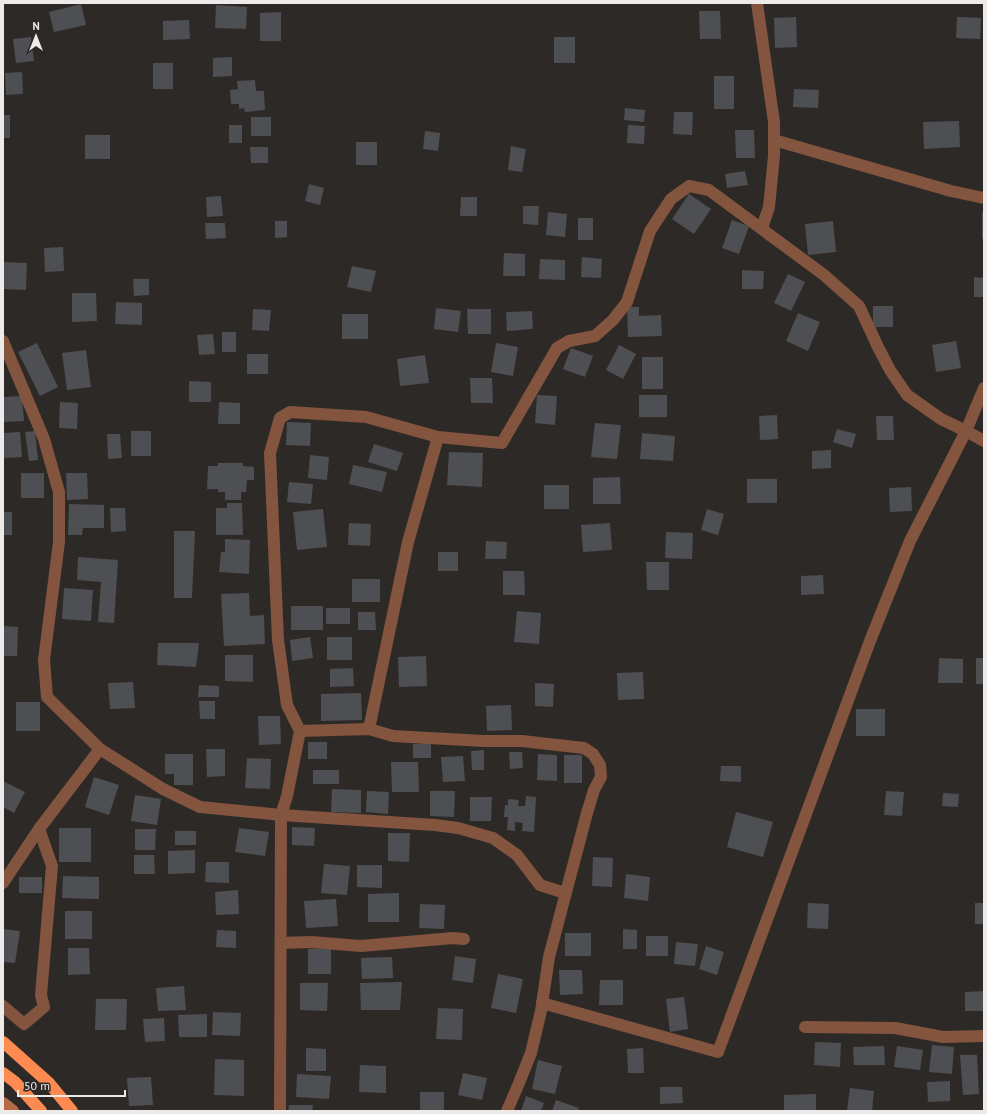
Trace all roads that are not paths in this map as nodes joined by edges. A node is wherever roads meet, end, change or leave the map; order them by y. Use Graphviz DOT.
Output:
graph roads {
  1 [pos="757,3"];
  2 [pos="774,140"];
  3 [pos="984,198"];
  4 [pos="762,228"];
  5 [pos="3,341"];
  6 [pos="984,388"];
  7 [pos="966,431"];
  8 [pos="438,437"];
  9 [pos="984,441"];
  10 [pos="369,730"];
  11 [pos="300,731"];
  12 [pos="100,749"];
  13 [pos="281,815"];
  14 [pos="39,829"];
  15 [pos="3,883"];
  16 [pos="565,893"];
  17 [pos="464,939"];
  18 [pos="281,943"];
  19 [pos="542,1003"];
  20 [pos="3,1006"];
  21 [pos="805,1027"];
  22 [pos="984,1036"];
  23 [pos="3,1042"];
  24 [pos="3,1073"];
  25 [pos="3,1103"];
  26 [pos="12,1111"];
  27 [pos="41,1111"];
  28 [pos="72,1111"];
  29 [pos="280,1111"];
  30 [pos="506,1111"];
  1 -- 2 [label="street"];
  2 -- 3 [label="street"];
  2 -- 4 [label="street"];
  4 -- 7 [label="street"];
  4 -- 8 [label="street"];
  5 -- 12 [label="street"];
  6 -- 7 [label="street"];
  7 -- 9 [label="street"];
  7 -- 19 [label="street"];
  8 -- 10 [label="street"];
  8 -- 11 [label="street"];
  10 -- 11 [label="street"];
  10 -- 16 [label="street"];
  11 -- 13 [label="street"];
  12 -- 13 [label="street"];
  12 -- 14 [label="street"];
  13 -- 16 [label="street"];
  13 -- 18 [label="street"];
  14 -- 15 [label="street"];
  14 -- 20 [label="street"];
  16 -- 19 [label="street"];
  17 -- 18 [label="street"];
  18 -- 29 [label="street"];
  19 -- 30 [label="street"];
  21 -- 22 [label="street"];
  23 -- 28 [label="highway"];
  24 -- 27 [label="highway"];
  25 -- 26 [label="street"];
}
